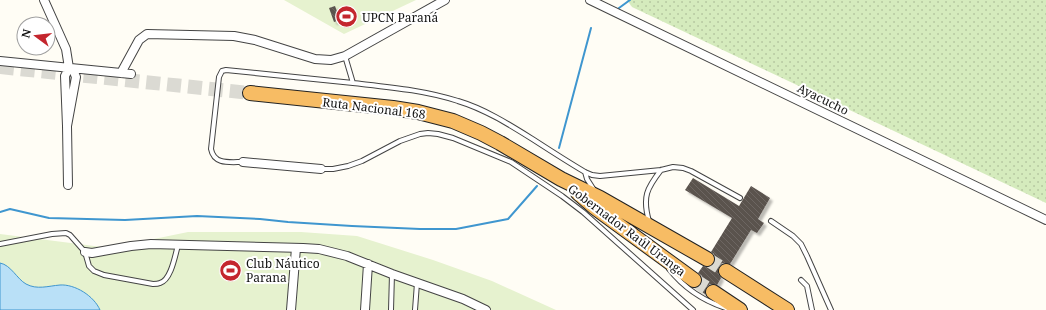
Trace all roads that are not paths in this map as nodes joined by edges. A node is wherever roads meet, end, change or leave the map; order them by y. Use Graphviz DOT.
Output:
graph roads {
  1 [pos="44,0"];
  2 [pos="445,0"];
  3 [pos="595,1"];
  4 [pos="345,56"];
  5 [pos="0,61"];
  6 [pos="69,68"];
  7 [pos="121,73"];
  8 [pos="131,74"];
  9 [pos="353,83"];
  10 [pos="250,93"];
  11 [pos="243,162"];
  12 [pos="536,163"];
  13 [pos="321,169"];
  14 [pos="661,170"];
  15 [pos="585,172"];
  16 [pos="561,179"];
  17 [pos="68,185"];
  18 [pos="600,198"];
  19 [pos="740,198"];
  20 [pos="1046,220"];
  21 [pos="772,221"];
  22 [pos="650,227"];
  23 [pos="0,244"];
  24 [pos="178,245"];
  25 [pos="296,248"];
  26 [pos="85,252"];
  27 [pos="656,253"];
  28 [pos="707,259"];
  29 [pos="368,264"];
  30 [pos="726,271"];
  31 [pos="392,274"];
  32 [pos="694,280"];
  33 [pos="801,280"];
  34 [pos="417,283"];
  35 [pos="713,292"];
  36 [pos="291,310"];
  37 [pos="365,310"];
  38 [pos="391,310"];
  39 [pos="415,310"];
  40 [pos="486,310"];
  41 [pos="693,310"];
  42 [pos="731,310"];
  43 [pos="740,310"];
  44 [pos="787,310"];
  45 [pos="812,310"];
  46 [pos="831,310"];
  1 -- 6 [label="street"];
  2 -- 4 [label="street"];
  3 -- 20 [label="street, Ayacucho"];
  4 -- 7 [label="street"];
  4 -- 9 [label="lane"];
  5 -- 6 [label="street"];
  6 -- 7 [label="street"];
  6 -- 17 [label="street"];
  7 -- 8 [label="street"];
  9 -- 11 [label="lane"];
  9 -- 15 [label="lane"];
  10 -- 12 [label="highway, Ruta Nacional 168"];
  11 -- 13 [label="street"];
  12 -- 16 [label="highway, Gobernador Raúl Uranga"];
  13 -- 41 [label="lane"];
  14 -- 15 [label="lane"];
  14 -- 19 [label="lane"];
  14 -- 22 [label="lane"];
  15 -- 18 [label="lane"];
  16 -- 18 [label="highway, Gobernador Raúl Uranga"];
  16 -- 27 [label="highway, Gobernador Raúl Uranga"];
  18 -- 22 [label="highway, Gobernador Raúl Uranga"];
  21 -- 46 [label="lane"];
  22 -- 28 [label="highway, Gobernador Raúl Uranga"];
  23 -- 26 [label="lane"];
  24 -- 25 [label="street"];
  24 -- 26 [label="street"];
  24 -- 26 [label="lane"];
  25 -- 29 [label="street"];
  25 -- 36 [label="street"];
  27 -- 32 [label="highway, Gobernador Raúl Uranga"];
  27 -- 42 [label="lane"];
  29 -- 31 [label="street"];
  29 -- 37 [label="street"];
  30 -- 44 [label="highway"];
  31 -- 34 [label="street"];
  31 -- 38 [label="lane"];
  33 -- 45 [label="lane"];
  34 -- 39 [label="lane"];
  34 -- 40 [label="street"];
  35 -- 43 [label="highway"];
}
